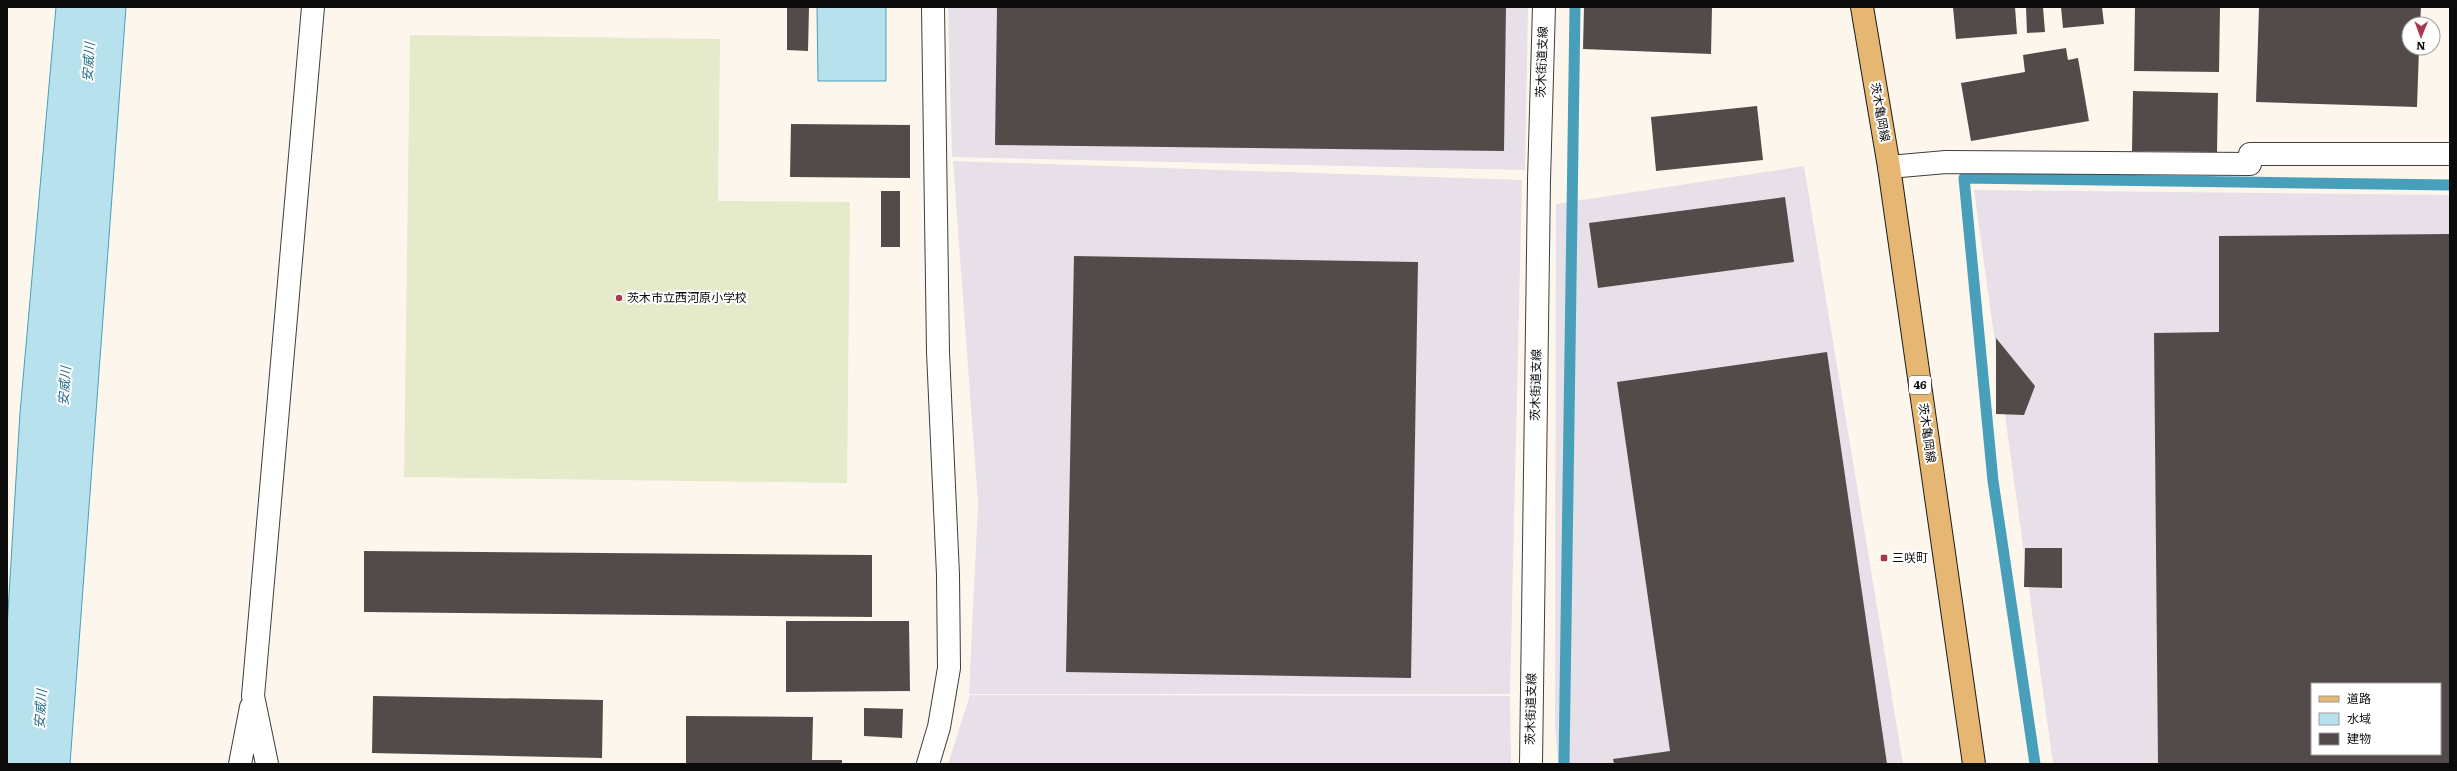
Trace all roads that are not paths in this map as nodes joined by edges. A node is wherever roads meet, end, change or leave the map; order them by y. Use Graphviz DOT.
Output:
graph roads {
  1 [pos="313,7"];
  2 [pos="933,7"];
  3 [pos="1544,7"];
  4 [pos="1862,7"];
  5 [pos="2450,154"];
  6 [pos="1889,167"];
  7 [pos="254,696"];
  8 [pos="240,764"];
  9 [pos="267,764"];
  10 [pos="928,764"];
  11 [pos="1530,764"];
  12 [pos="1974,764"];
  1 -- 7 [label="street"];
  2 -- 10 [label="street"];
  3 -- 11 [label="street, 茨木街道支線"];
  4 -- 6 [label="main road, 茨木亀岡線 / 46"];
  5 -- 6 [label="street"];
  6 -- 12 [label="main road, 茨木亀岡線 / 46"];
  7 -- 8 [label="street"];
  7 -- 9 [label="street"];
}
